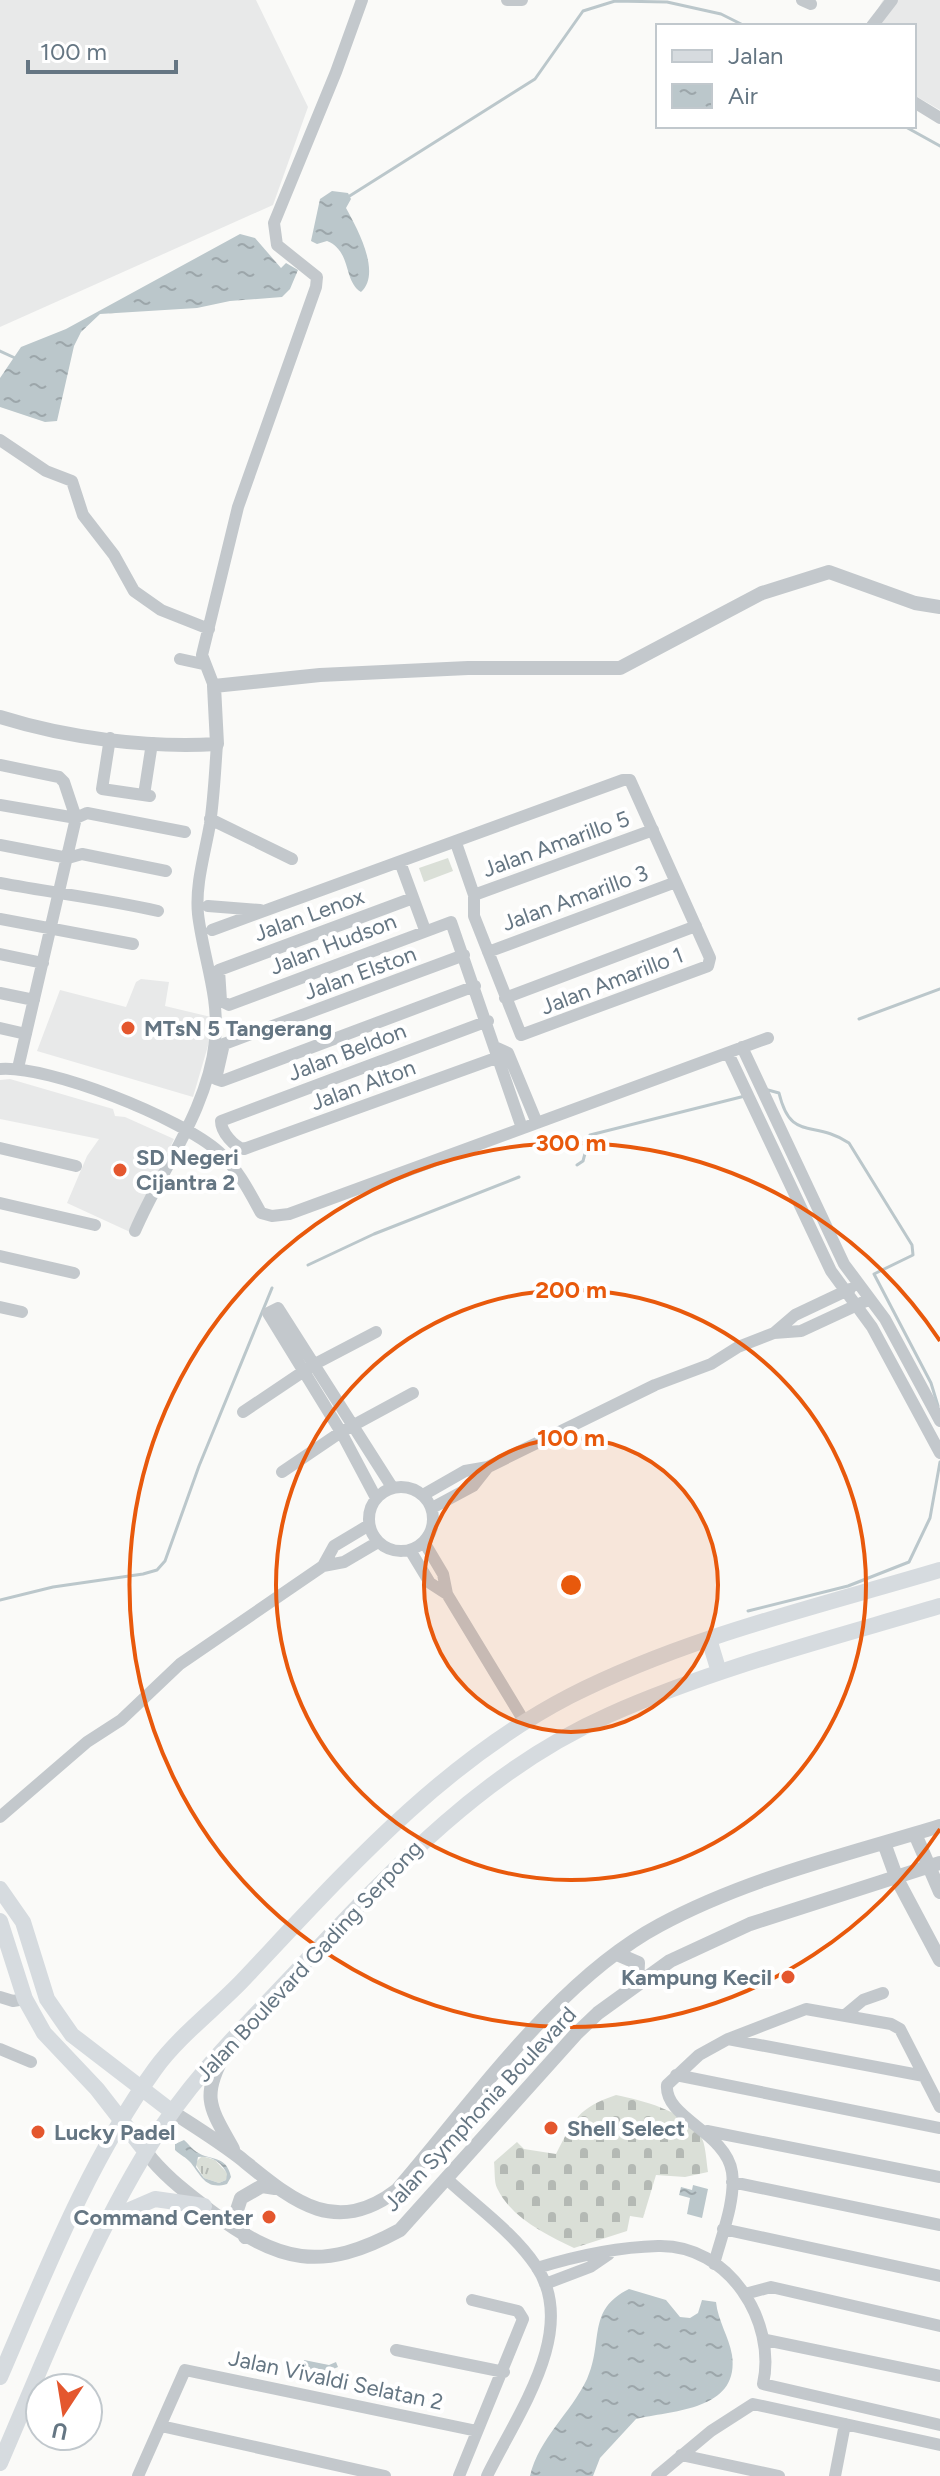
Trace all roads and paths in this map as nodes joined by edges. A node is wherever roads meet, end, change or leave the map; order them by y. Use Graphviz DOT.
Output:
graph roads {
  1 [pos="362,0"];
  2 [pos="507,0"];
  3 [pos="522,0"];
  4 [pos="892,0"];
  5 [pos="874,24"];
  6 [pos="916,103"];
  7 [pos="940,118"];
  8 [pos="0,440"];
  9 [pos="940,606"];
  10 [pos="209,629"];
  11 [pos="180,659"];
  12 [pos="203,664"];
  13 [pos="214,686"];
  14 [pos="0,717"];
  15 [pos="110,738"];
  16 [pos="152,743"];
  17 [pos="217,744"];
  18 [pos="0,765"];
  19 [pos="0,805"];
  20 [pos="76,818"];
  21 [pos="210,819"];
  22 [pos="653,830"];
  23 [pos="185,832"];
  24 [pos="456,843"];
  25 [pos="0,845"];
  26 [pos="68,858"];
  27 [pos="292,859"];
  28 [pos="400,862"];
  29 [pos="166,871"];
  30 [pos="676,882"];
  31 [pos="0,883"];
  32 [pos="59,895"];
  33 [pos="474,895"];
  34 [pos="413,898"];
  35 [pos="208,906"];
  36 [pos="158,911"];
  37 [pos="268,911"];
  38 [pos="0,919"];
  39 [pos="696,926"];
  40 [pos="50,929"];
  41 [pos="212,930"];
  42 [pos="425,930"];
  43 [pos="133,944"];
  44 [pos="488,952"];
  45 [pos="0,954"];
  46 [pos="464,955"];
  47 [pos="43,963"];
  48 [pos="475,986"];
  49 [pos="0,993"];
  50 [pos="505,998"];
  51 [pos="34,1000"];
  52 [pos="480,1001"];
  53 [pos="229,1005"];
  54 [pos="486,1018"];
  55 [pos="0,1028"];
  56 [pos="26,1034"];
  57 [pos="768,1038"];
  58 [pos="742,1047"];
  59 [pos="496,1053"];
  60 [pos="728,1053"];
  61 [pos="18,1068"];
  62 [pos="0,1069"];
  63 [pos="537,1123"];
  64 [pos="522,1128"];
  65 [pos="186,1129"];
  66 [pos="0,1148"];
  67 [pos="244,1149"];
  68 [pos="76,1166"];
  69 [pos="0,1203"];
  70 [pos="95,1225"];
  71 [pos="135,1231"];
  72 [pos="0,1256"];
  73 [pos="74,1273"];
  74 [pos="860,1285"];
  75 [pos="846,1291"];
  76 [pos="870,1299"];
  77 [pos="856,1306"];
  78 [pos="0,1307"];
  79 [pos="273,1311"];
  80 [pos="22,1312"];
  81 [pos="376,1332"];
  82 [pos="774,1333"];
  83 [pos="308,1368"];
  84 [pos="413,1393"];
  85 [pos="243,1412"];
  86 [pos="940,1421"];
  87 [pos="346,1430"];
  88 [pos="940,1453"];
  89 [pos="488,1467"];
  90 [pos="282,1472"];
  91 [pos="392,1487"];
  92 [pos="423,1495"];
  93 [pos="376,1498"];
  94 [pos="432,1508"];
  95 [pos="369,1525"];
  96 [pos="378,1542"];
  97 [pos="424,1542"];
  98 [pos="410,1550"];
  99 [pos="323,1566"];
  100 [pos="940,1570"];
  101 [pos="447,1594"];
  102 [pos="940,1606"];
  103 [pos="709,1639"];
  104 [pos="719,1672"];
  105 [pos="524,1721"];
  106 [pos="407,1810"];
  107 [pos="3,1816"];
  108 [pos="940,1826"];
  109 [pos="0,1827"];
  110 [pos="915,1834"];
  111 [pos="427,1836"];
  112 [pos="379,1838"];
  113 [pos="884,1843"];
  114 [pos="402,1858"];
  115 [pos="934,1865"];
  116 [pos="897,1879"];
  117 [pos="0,1889"];
  118 [pos="940,1892"];
  119 [pos="0,1921"];
  120 [pos="617,1954"];
  121 [pos="7,1958"];
  122 [pos="940,1960"];
  123 [pos="637,1984"];
  124 [pos="43,1991"];
  125 [pos="883,1993"];
  126 [pos="0,1997"];
  127 [pos="25,1999"];
  128 [pos="845,2015"];
  129 [pos="234,2037"];
  130 [pos="728,2039"];
  131 [pos="0,2049"];
  132 [pos="31,2062"];
  133 [pos="676,2075"];
  134 [pos="924,2076"];
  135 [pos="144,2088"];
  136 [pos="940,2107"];
  137 [pos="171,2111"];
  138 [pos="121,2124"];
  139 [pos="940,2128"];
  140 [pos="707,2131"];
  141 [pos="146,2152"];
  142 [pos="236,2155"];
  143 [pos="940,2177"];
  144 [pos="448,2180"];
  145 [pos="732,2182"];
  146 [pos="276,2188"];
  147 [pos="204,2206"];
  148 [pos="111,2218"];
  149 [pos="940,2225"];
  150 [pos="723,2229"];
  151 [pos="245,2238"];
  152 [pos="609,2254"];
  153 [pos="714,2264"];
  154 [pos="537,2268"];
  155 [pos="940,2276"];
  156 [pos="545,2284"];
  157 [pos="745,2294"];
  158 [pos="472,2300"];
  159 [pos="940,2326"];
  160 [pos="766,2340"];
  161 [pos="396,2350"];
  162 [pos="504,2372"];
  163 [pos="940,2376"];
  164 [pos="0,2377"];
  165 [pos="845,2424"];
  166 [pos="940,2425"];
  167 [pos="161,2426"];
  168 [pos="477,2431"];
  169 [pos="940,2445"];
  170 [pos="681,2455"];
  171 [pos="0,2463"];
  172 [pos="138,2476"];
  173 [pos="385,2476"];
  174 [pos="459,2476"];
  175 [pos="487,2476"];
  176 [pos="657,2476"];
  177 [pos="779,2476"];
  178 [pos="835,2476"];
  1 -- 10 [label="street"];
  2 -- 3 [label="street"];
  4 -- 5 [label="street"];
  6 -- 7 [label="street"];
  8 -- 10 [label="street"];
  9 -- 13 [label="street"];
  10 -- 12 [label="street"];
  11 -- 12 [label="street"];
  12 -- 13 [label="street"];
  13 -- 17 [label="street"];
  14 -- 15 [label="street"];
  15 -- 16 [label="street"];
  15 -- 16 [label="street"];
  16 -- 17 [label="street"];
  17 -- 21 [label="street"];
  18 -- 20 [label="street"];
  19 -- 20 [label="street"];
  20 -- 23 [label="street"];
  20 -- 26 [label="street"];
  21 -- 27 [label="street"];
  21 -- 65 [label="street"];
  22 -- 24 [label="street"];
  22 -- 30 [label="street"];
  22 -- 33 [label="street, Jalan Amarillo 5"];
  24 -- 28 [label="street"];
  24 -- 33 [label="street"];
  25 -- 26 [label="street"];
  26 -- 29 [label="street"];
  26 -- 32 [label="street"];
  28 -- 34 [label="street"];
  28 -- 37 [label="street"];
  30 -- 39 [label="street"];
  30 -- 44 [label="street, Jalan Amarillo 3"];
  31 -- 32 [label="street"];
  32 -- 36 [label="street"];
  32 -- 40 [label="street"];
  33 -- 44 [label="street"];
  34 -- 42 [label="street"];
  34 -- 53 [label="street, Jalan Lenox"];
  35 -- 37 [label="street"];
  37 -- 41 [label="street"];
  38 -- 40 [label="street"];
  39 -- 50 [label="street"];
  39 -- 50 [label="street, Jalan Amarillo 1"];
  40 -- 43 [label="street"];
  40 -- 47 [label="street"];
  42 -- 46 [label="street, Jalan Hudson"];
  42 -- 53 [label="street, Jalan Hudson"];
  44 -- 50 [label="street"];
  45 -- 47 [label="street"];
  46 -- 48 [label="street"];
  46 -- 48 [label="street, Jalan Elston"];
  47 -- 51 [label="street"];
  48 -- 52 [label="street"];
  49 -- 51 [label="street"];
  50 -- 52 [label="street"];
  50 -- 54 [label="street, Jalan Beldon"];
  51 -- 56 [label="street"];
  52 -- 54 [label="street"];
  54 -- 59 [label="street"];
  54 -- 67 [label="street, Jalan Beldon"];
  55 -- 56 [label="street"];
  56 -- 61 [label="street"];
  57 -- 58 [label="street"];
  58 -- 60 [label="street"];
  58 -- 74 [label="street"];
  59 -- 63 [label="street"];
  59 -- 64 [label="street"];
  59 -- 67 [label="street, Jalan Alton"];
  60 -- 63 [label="street"];
  60 -- 75 [label="street"];
  61 -- 62 [label="street"];
  61 -- 65 [label="street"];
  63 -- 64 [label="street"];
  64 -- 65 [label="street"];
  65 -- 71 [label="street"];
  66 -- 68 [label="street"];
  69 -- 70 [label="street"];
  72 -- 73 [label="street"];
  74 -- 75 [label="street"];
  74 -- 76 [label="street"];
  75 -- 77 [label="street"];
  75 -- 82 [label="street"];
  76 -- 77 [label="street"];
  76 -- 86 [label="street"];
  77 -- 82 [label="street"];
  77 -- 88 [label="street"];
  78 -- 80 [label="street"];
  79 -- 83 [label="street"];
  81 -- 83 [label="street"];
  82 -- 89 [label="street"];
  83 -- 85 [label="street"];
  83 -- 87 [label="street"];
  84 -- 87 [label="street"];
  87 -- 90 [label="street"];
  87 -- 91 [label="street"];
  87 -- 93 [label="street"];
  89 -- 92 [label="street"];
  89 -- 94 [label="street"];
  91 -- 92 [label="street"];
  91 -- 93 [label="street"];
  92 -- 94 [label="street"];
  93 -- 95 [label="street"];
  94 -- 97 [label="street"];
  95 -- 96 [label="street"];
  95 -- 99 [label="street"];
  96 -- 98 [label="street"];
  96 -- 99 [label="street"];
  97 -- 98 [label="street"];
  97 -- 101 [label="street"];
  98 -- 101 [label="street"];
  99 -- 107 [label="street"];
  100 -- 103 [label="main road, Jalan Boulevard Gading Serpong"];
  101 -- 105 [label="street"];
  102 -- 104 [label="main road, Jalan Boulevard Gading Serpong"];
  103 -- 104 [label="main road"];
  103 -- 105 [label="main road, Jalan Boulevard Gading Serpong"];
  104 -- 111 [label="main road, Jalan Boulevard Gading Serpong"];
  105 -- 106 [label="main road, Jalan Boulevard Gading Serpong"];
  106 -- 111 [label="main road"];
  106 -- 112 [label="main road, Jalan Boulevard Gading Serpong"];
  107 -- 109 [label="street"];
  108 -- 110 [label="street, Jalan Symphonia Boulevard"];
  110 -- 113 [label="street, Jalan Symphonia Boulevard"];
  110 -- 115 [label="street"];
  111 -- 114 [label="main road, Jalan Boulevard Gading Serpong"];
  112 -- 114 [label="main road"];
  112 -- 135 [label="main road, Jalan Boulevard Gading Serpong"];
  113 -- 116 [label="street"];
  113 -- 120 [label="street, Jalan Symphonia Boulevard"];
  114 -- 129 [label="main road, Jalan Boulevard Gading Serpong"];
  115 -- 116 [label="street, Jalan Symphonia Boulevard"];
  115 -- 118 [label="street"];
  116 -- 122 [label="street"];
  116 -- 123 [label="street, Jalan Symphonia Boulevard"];
  117 -- 124 [label="main road"];
  119 -- 121 [label="main road"];
  120 -- 123 [label="street"];
  120 -- 146 [label="street, Jalan Symphonia Boulevard"];
  121 -- 127 [label="main road"];
  123 -- 144 [label="street, Jalan Symphonia Boulevard"];
  124 -- 127 [label="main road"];
  124 -- 135 [label="main road"];
  125 -- 128 [label="street"];
  126 -- 127 [label="street"];
  127 -- 138 [label="main road"];
  128 -- 130 [label="street"];
  128 -- 134 [label="street"];
  129 -- 137 [label="main road, Jalan Boulevard Gading Serpong"];
  129 -- 142 [label="street"];
  130 -- 133 [label="street"];
  130 -- 134 [label="street"];
  131 -- 132 [label="street"];
  133 -- 139 [label="street"];
  133 -- 140 [label="street"];
  134 -- 136 [label="street"];
  135 -- 137 [label="main road"];
  135 -- 138 [label="main road, Jalan Boulevard Gading Serpong"];
  137 -- 141 [label="main road, Jalan Boulevard Gading Serpong"];
  137 -- 142 [label="street, Jalan Symphonia Boulevard"];
  138 -- 141 [label="main road"];
  138 -- 164 [label="main road, Jalan Boulevard Gading Serpong"];
  140 -- 143 [label="street"];
  140 -- 145 [label="street"];
  141 -- 147 [label="street, Jalan Symphonia Boulevard"];
  141 -- 148 [label="main road, Jalan Boulevard Gading Serpong"];
  142 -- 146 [label="street, Jalan Symphonia Boulevard"];
  144 -- 151 [label="street, Jalan Symphonia Boulevard"];
  144 -- 154 [label="street"];
  145 -- 149 [label="street"];
  145 -- 150 [label="street"];
  146 -- 151 [label="street"];
  147 -- 148 [label="main road"];
  147 -- 151 [label="street, Jalan Symphonia Boulevard"];
  148 -- 171 [label="main road, Jalan Boulevard Gading Serpong"];
  150 -- 153 [label="street"];
  150 -- 155 [label="street"];
  152 -- 153 [label="street"];
  152 -- 154 [label="street"];
  152 -- 156 [label="street"];
  153 -- 157 [label="street"];
  154 -- 156 [label="street"];
  156 -- 175 [label="street"];
  157 -- 159 [label="street"];
  157 -- 160 [label="street"];
  158 -- 162 [label="street"];
  160 -- 163 [label="street"];
  160 -- 166 [label="street"];
  161 -- 162 [label="street"];
  162 -- 168 [label="street"];
  165 -- 169 [label="street"];
  165 -- 170 [label="street"];
  165 -- 178 [label="street"];
  167 -- 168 [label="street, Jalan Vivaldi Selatan 2"];
  167 -- 172 [label="street"];
  167 -- 173 [label="street"];
  168 -- 174 [label="street"];
  170 -- 176 [label="street"];
  170 -- 177 [label="street"];
}
